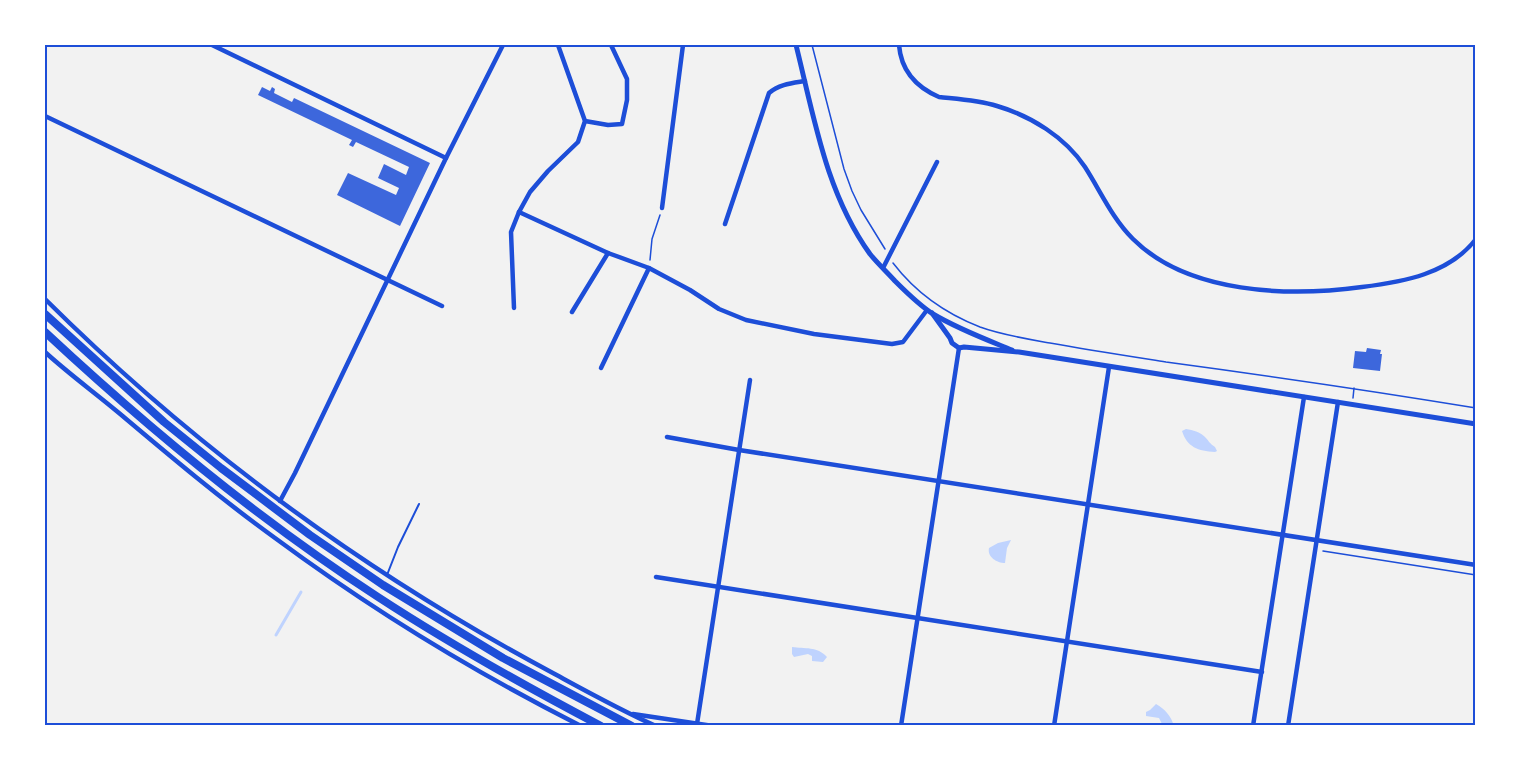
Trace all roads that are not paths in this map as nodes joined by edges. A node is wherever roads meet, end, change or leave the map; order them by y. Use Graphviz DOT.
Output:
graph roads {
  1 [pos="212,45"];
  2 [pos="503,45"];
  3 [pos="558,45"];
  4 [pos="611,45"];
  5 [pos="683,45"];
  6 [pos="796,45"];
  7 [pos="899,45"];
  8 [pos="805,81"];
  9 [pos="45,116"];
  10 [pos="585,121"];
  11 [pos="446,158"];
  12 [pos="937,162"];
  13 [pos="662,208"];
  14 [pos="519,212"];
  15 [pos="726,224"];
  16 [pos="1476,239"];
  17 [pos="608,253"];
  18 [pos="649,268"];
  19 [pos="883,268"];
  20 [pos="388,281"];
  21 [pos="45,299"];
  22 [pos="442,306"];
  23 [pos="513,308"];
  24 [pos="572,312"];
  25 [pos="930,312"];
  26 [pos="45,314"];
  27 [pos="960,329"];
  28 [pos="45,332"];
  29 [pos="967,332"];
  30 [pos="950,338"];
  31 [pos="961,347"];
  32 [pos="45,352"];
  33 [pos="1019,352"];
  34 [pos="1109,367"];
  35 [pos="601,368"];
  36 [pos="750,380"];
  37 [pos="1304,397"];
  38 [pos="1338,402"];
  39 [pos="1476,424"];
  40 [pos="667,437"];
  41 [pos="740,450"];
  42 [pos="938,481"];
  43 [pos="280,501"];
  44 [pos="419,504"];
  45 [pos="1088,504"];
  46 [pos="1283,535"];
  47 [pos="1317,540"];
  48 [pos="1476,565"];
  49 [pos="387,575"];
  50 [pos="656,577"];
  51 [pos="718,587"];
  52 [pos="917,618"];
  53 [pos="1067,641"];
  54 [pos="1262,672"];
  55 [pos="626,712"];
  56 [pos="697,724"];
  57 [pos="581,726"];
  58 [pos="601,726"];
  59 [pos="632,726"];
  60 [pos="656,726"];
  61 [pos="713,726"];
  62 [pos="901,726"];
  63 [pos="1054,726"];
  64 [pos="1253,726"];
  65 [pos="1288,726"];
  1 -- 11 [label="street"];
  2 -- 11 [label="street"];
  3 -- 10 [label="street"];
  4 -- 10 [label="street"];
  5 -- 13 [label="street"];
  6 -- 8 [label="street"];
  7 -- 16 [label="street"];
  8 -- 15 [label="street"];
  8 -- 19 [label="street"];
  9 -- 20 [label="street"];
  10 -- 14 [label="street"];
  11 -- 20 [label="street"];
  12 -- 19 [label="street"];
  14 -- 17 [label="street"];
  14 -- 23 [label="street"];
  17 -- 18 [label="street"];
  17 -- 24 [label="street"];
  18 -- 25 [label="street"];
  18 -- 35 [label="street"];
  19 -- 25 [label="street"];
  20 -- 22 [label="street"];
  20 -- 43 [label="street"];
  21 -- 43 [label="street"];
  25 -- 27 [label="street"];
  25 -- 30 [label="street"];
  26 -- 59 [label="highway"];
  27 -- 29 [label="street"];
  27 -- 30 [label="street"];
  28 -- 58 [label="highway"];
  29 -- 31 [label="street"];
  29 -- 33 [label="street"];
  30 -- 31 [label="street"];
  31 -- 33 [label="street"];
  31 -- 42 [label="street"];
  32 -- 57 [label="street"];
  33 -- 34 [label="street"];
  34 -- 37 [label="street"];
  34 -- 45 [label="street"];
  36 -- 41 [label="street"];
  37 -- 38 [label="street"];
  37 -- 46 [label="street"];
  38 -- 39 [label="street"];
  38 -- 47 [label="street"];
  40 -- 41 [label="street"];
  41 -- 42 [label="street"];
  41 -- 51 [label="street"];
  42 -- 45 [label="street"];
  42 -- 52 [label="street"];
  43 -- 49 [label="street"];
  44 -- 49 [label="lane"];
  45 -- 46 [label="street"];
  45 -- 53 [label="street"];
  46 -- 47 [label="street"];
  46 -- 54 [label="street"];
  47 -- 48 [label="street"];
  47 -- 65 [label="street"];
  49 -- 55 [label="street"];
  50 -- 51 [label="street"];
  51 -- 52 [label="street"];
  51 -- 56 [label="street"];
  52 -- 53 [label="street"];
  52 -- 62 [label="street"];
  53 -- 54 [label="street"];
  53 -- 63 [label="street"];
  54 -- 64 [label="street"];
  55 -- 56 [label="street"];
  55 -- 60 [label="street"];
  56 -- 61 [label="street"];
}
